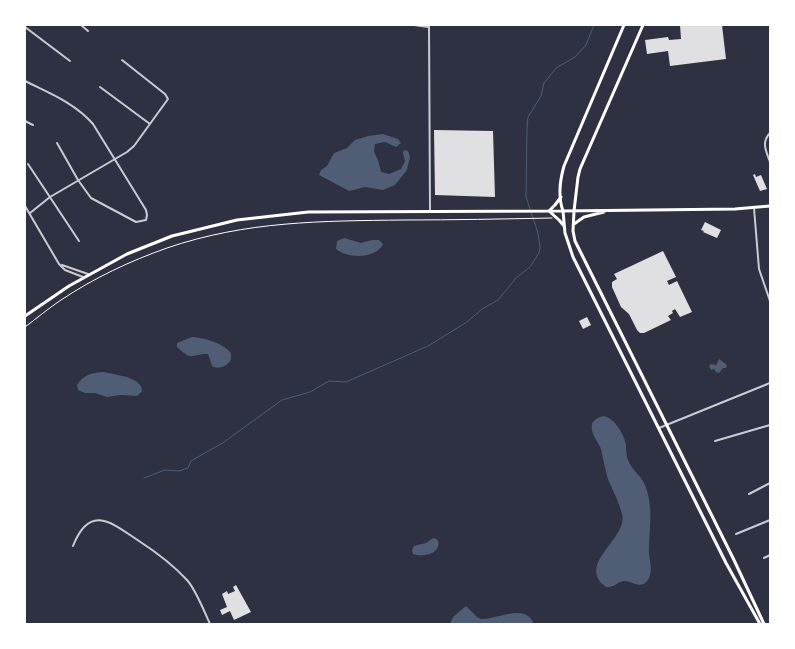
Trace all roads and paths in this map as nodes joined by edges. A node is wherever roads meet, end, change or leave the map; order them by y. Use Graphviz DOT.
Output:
graph roads {
  1 [pos="81,25"];
  2 [pos="414,25"];
  3 [pos="624,25"];
  4 [pos="643,25"];
  5 [pos="429,26"];
  6 [pos="25,27"];
  7 [pos="88,31"];
  8 [pos="122,60"];
  9 [pos="70,61"];
  10 [pos="25,81"];
  11 [pos="100,87"];
  12 [pos="25,121"];
  13 [pos="150,124"];
  14 [pos="33,125"];
  15 [pos="770,133"];
  16 [pos="57,144"];
  17 [pos="115,159"];
  18 [pos="770,162"];
  19 [pos="28,164"];
  20 [pos="78,180"];
  21 [pos="561,196"];
  22 [pos="50,197"];
  23 [pos="25,206"];
  24 [pos="770,206"];
  25 [pos="754,208"];
  26 [pos="430,210"];
  27 [pos="574,210"];
  28 [pos="549,211"];
  29 [pos="563,211"];
  30 [pos="609,211"];
  31 [pos="30,213"];
  32 [pos="558,218"];
  33 [pos="574,225"];
  34 [pos="564,226"];
  35 [pos="79,241"];
  36 [pos="60,264"];
  37 [pos="88,274"];
  38 [pos="84,277"];
  39 [pos="770,301"];
  40 [pos="25,316"];
  41 [pos="25,327"];
  42 [pos="770,383"];
  43 [pos="667,424"];
  44 [pos="770,425"];
  45 [pos="659,428"];
  46 [pos="715,440"];
  47 [pos="770,483"];
  48 [pos="749,494"];
  49 [pos="770,520"];
  50 [pos="736,534"];
  51 [pos="73,546"];
  52 [pos="770,555"];
  53 [pos="764,558"];
  54 [pos="210,624"];
  55 [pos="760,624"];
  56 [pos="764,624"];
  1 -- 7 [label="street"];
  2 -- 5 [label="street"];
  3 -- 21 [label="main road"];
  4 -- 27 [label="main road"];
  5 -- 26 [label="street"];
  6 -- 9 [label="street"];
  8 -- 13 [label="street"];
  10 -- 17 [label="street"];
  11 -- 13 [label="street"];
  12 -- 14 [label="street"];
  13 -- 17 [label="street"];
  15 -- 18 [label="street"];
  16 -- 20 [label="street"];
  17 -- 20 [label="street"];
  17 -- 20 [label="street"];
  19 -- 22 [label="street"];
  20 -- 22 [label="street"];
  21 -- 28 [label="main road"];
  21 -- 29 [label="main road"];
  22 -- 31 [label="street"];
  22 -- 35 [label="street"];
  23 -- 31 [label="street"];
  24 -- 25 [label="main road"];
  25 -- 30 [label="main road"];
  25 -- 39 [label="street"];
  26 -- 28 [label="main road"];
  26 -- 37 [label="main road"];
  27 -- 29 [label="main road"];
  27 -- 30 [label="main road"];
  27 -- 33 [label="main road"];
  28 -- 29 [label="main road"];
  28 -- 32 [label="main road"];
  29 -- 34 [label="main road"];
  30 -- 33 [label="main road"];
  31 -- 36 [label="street"];
  32 -- 34 [label="main road"];
  32 -- 41 [label="path"];
  33 -- 43 [label="main road"];
  34 -- 45 [label="main road"];
  36 -- 37 [label="street"];
  36 -- 38 [label="street"];
  37 -- 38 [label="main road"];
  38 -- 40 [label="main road"];
  42 -- 43 [label="street"];
  43 -- 45 [label="street"];
  43 -- 56 [label="main road"];
  44 -- 46 [label="street"];
  45 -- 55 [label="main road"];
  47 -- 48 [label="street"];
  49 -- 50 [label="street"];
  51 -- 54 [label="street"];
  52 -- 53 [label="street"];
}
